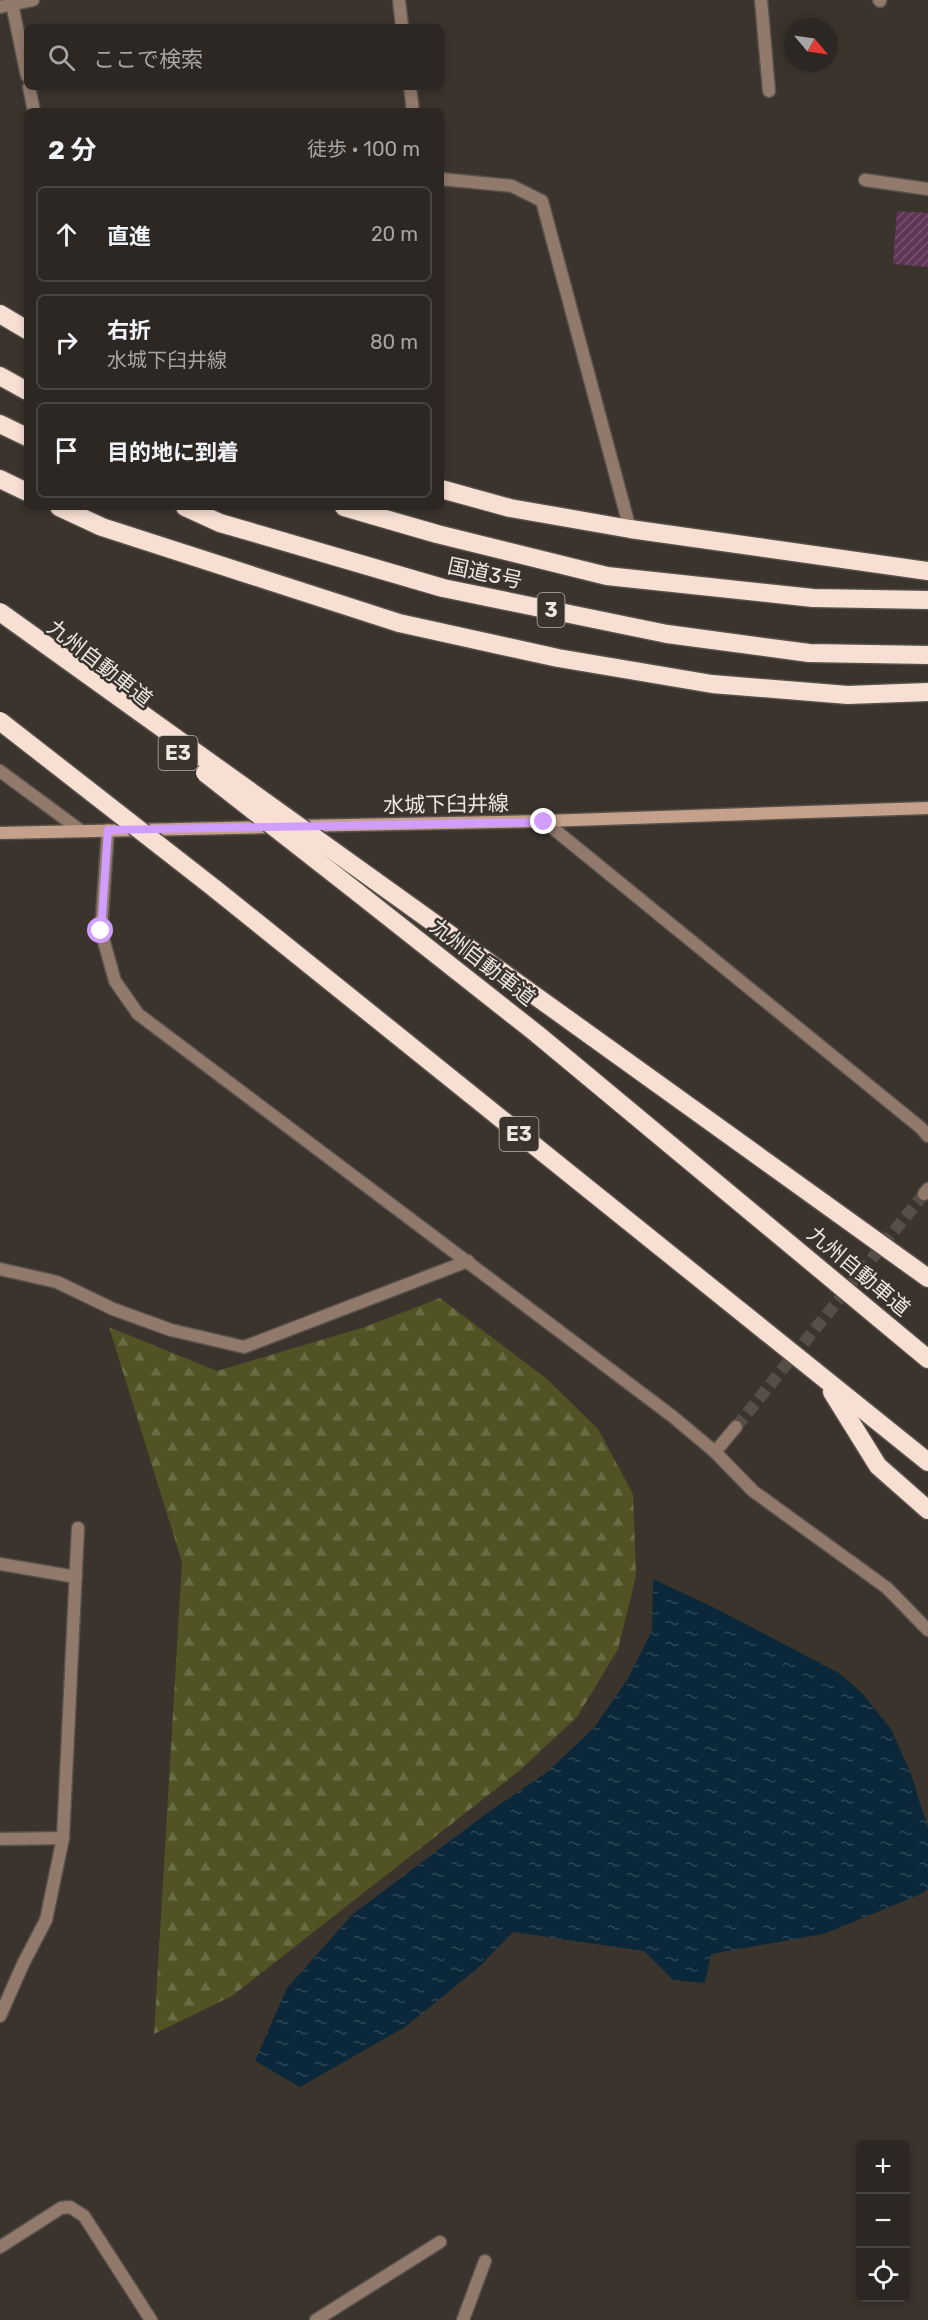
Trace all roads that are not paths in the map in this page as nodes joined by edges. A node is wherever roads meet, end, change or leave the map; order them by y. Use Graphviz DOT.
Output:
graph roads {
  1 [pos="33,0"];
  2 [pos="399,0"];
  3 [pos="761,0"];
  4 [pos="6,6"];
  5 [pos="402,24"];
  6 [pos="24,66"];
  7 [pos="30,90"];
  8 [pos="410,90"];
  9 [pos="768,91"];
  10 [pos="33,108"];
  11 [pos="413,108"];
  12 [pos="444,179"];
  13 [pos="865,180"];
  14 [pos="928,189"];
  15 [pos="0,314"];
  16 [pos="24,328"];
  17 [pos="0,376"];
  18 [pos="24,389"];
  19 [pos="0,424"];
  20 [pos="24,436"];
  21 [pos="0,479"];
  22 [pos="444,490"];
  23 [pos="24,491"];
  24 [pos="65,510"];
  25 [pos="192,510"];
  26 [pos="354,510"];
  27 [pos="630,529"];
  28 [pos="928,570"];
  29 [pos="928,600"];
  30 [pos="0,613"];
  31 [pos="928,655"];
  32 [pos="928,692"];
  33 [pos="0,721"];
  34 [pos="0,771"];
  35 [pos="928,808"];
  36 [pos="544,822"];
  37 [pos="80,830"];
  38 [pos="108,830"];
  39 [pos="0,833"];
  40 [pos="928,1136"];
  41 [pos="468,1262"];
  42 [pos="0,1269"];
  43 [pos="928,1278"];
  44 [pos="928,1359"];
  45 [pos="824,1379"];
  46 [pos="736,1427"];
  47 [pos="715,1452"];
  48 [pos="928,1462"];
  49 [pos="928,1510"];
  50 [pos="78,1528"];
  51 [pos="0,1564"];
  52 [pos="76,1577"];
  53 [pos="928,1630"];
  54 [pos="63,1838"];
  55 [pos="0,1839"];
  56 [pos="0,2016"];
  57 [pos="440,2242"];
  58 [pos="0,2247"];
  59 [pos="485,2261"];
  60 [pos="151,2320"];
  61 [pos="316,2320"];
  62 [pos="463,2320"];
  1 -- 4 [label="street"];
  2 -- 5 [label="street"];
  3 -- 9 [label="street"];
  4 -- 6 [label="street"];
  7 -- 10 [label="street"];
  8 -- 11 [label="street"];
  12 -- 27 [label="street"];
  13 -- 14 [label="street"];
  15 -- 16 [label="highway"];
  17 -- 18 [label="highway"];
  19 -- 20 [label="highway"];
  21 -- 23 [label="highway"];
  22 -- 27 [label="highway"];
  24 -- 32 [label="highway"];
  25 -- 31 [label="highway, 国道3号 / 3"];
  26 -- 29 [label="highway, 国道3号 / 3"];
  27 -- 28 [label="highway"];
  30 -- 43 [label="highway, bridge"];
  30 -- 44 [label="highway, 九州自動車道 / E3, bridge"];
  33 -- 45 [label="highway, E3, bridge"];
  34 -- 37 [label="street"];
  35 -- 36 [label="main road, 水城下臼井線"];
  36 -- 38 [label="main road, 水城下臼井線"];
  36 -- 40 [label="street"];
  37 -- 38 [label="main road, 水城下臼井線"];
  37 -- 39 [label="main road, 水城下臼井線"];
  38 -- 41 [label="street"];
  41 -- 42 [label="street"];
  41 -- 47 [label="street"];
  45 -- 48 [label="highway, E3"];
  45 -- 49 [label="highway"];
  46 -- 47 [label="street"];
  47 -- 53 [label="street"];
  50 -- 52 [label="street"];
  51 -- 52 [label="street"];
  52 -- 54 [label="street"];
  54 -- 55 [label="street"];
  54 -- 56 [label="street"];
  57 -- 61 [label="street"];
  58 -- 60 [label="street"];
  59 -- 62 [label="street"];
}
